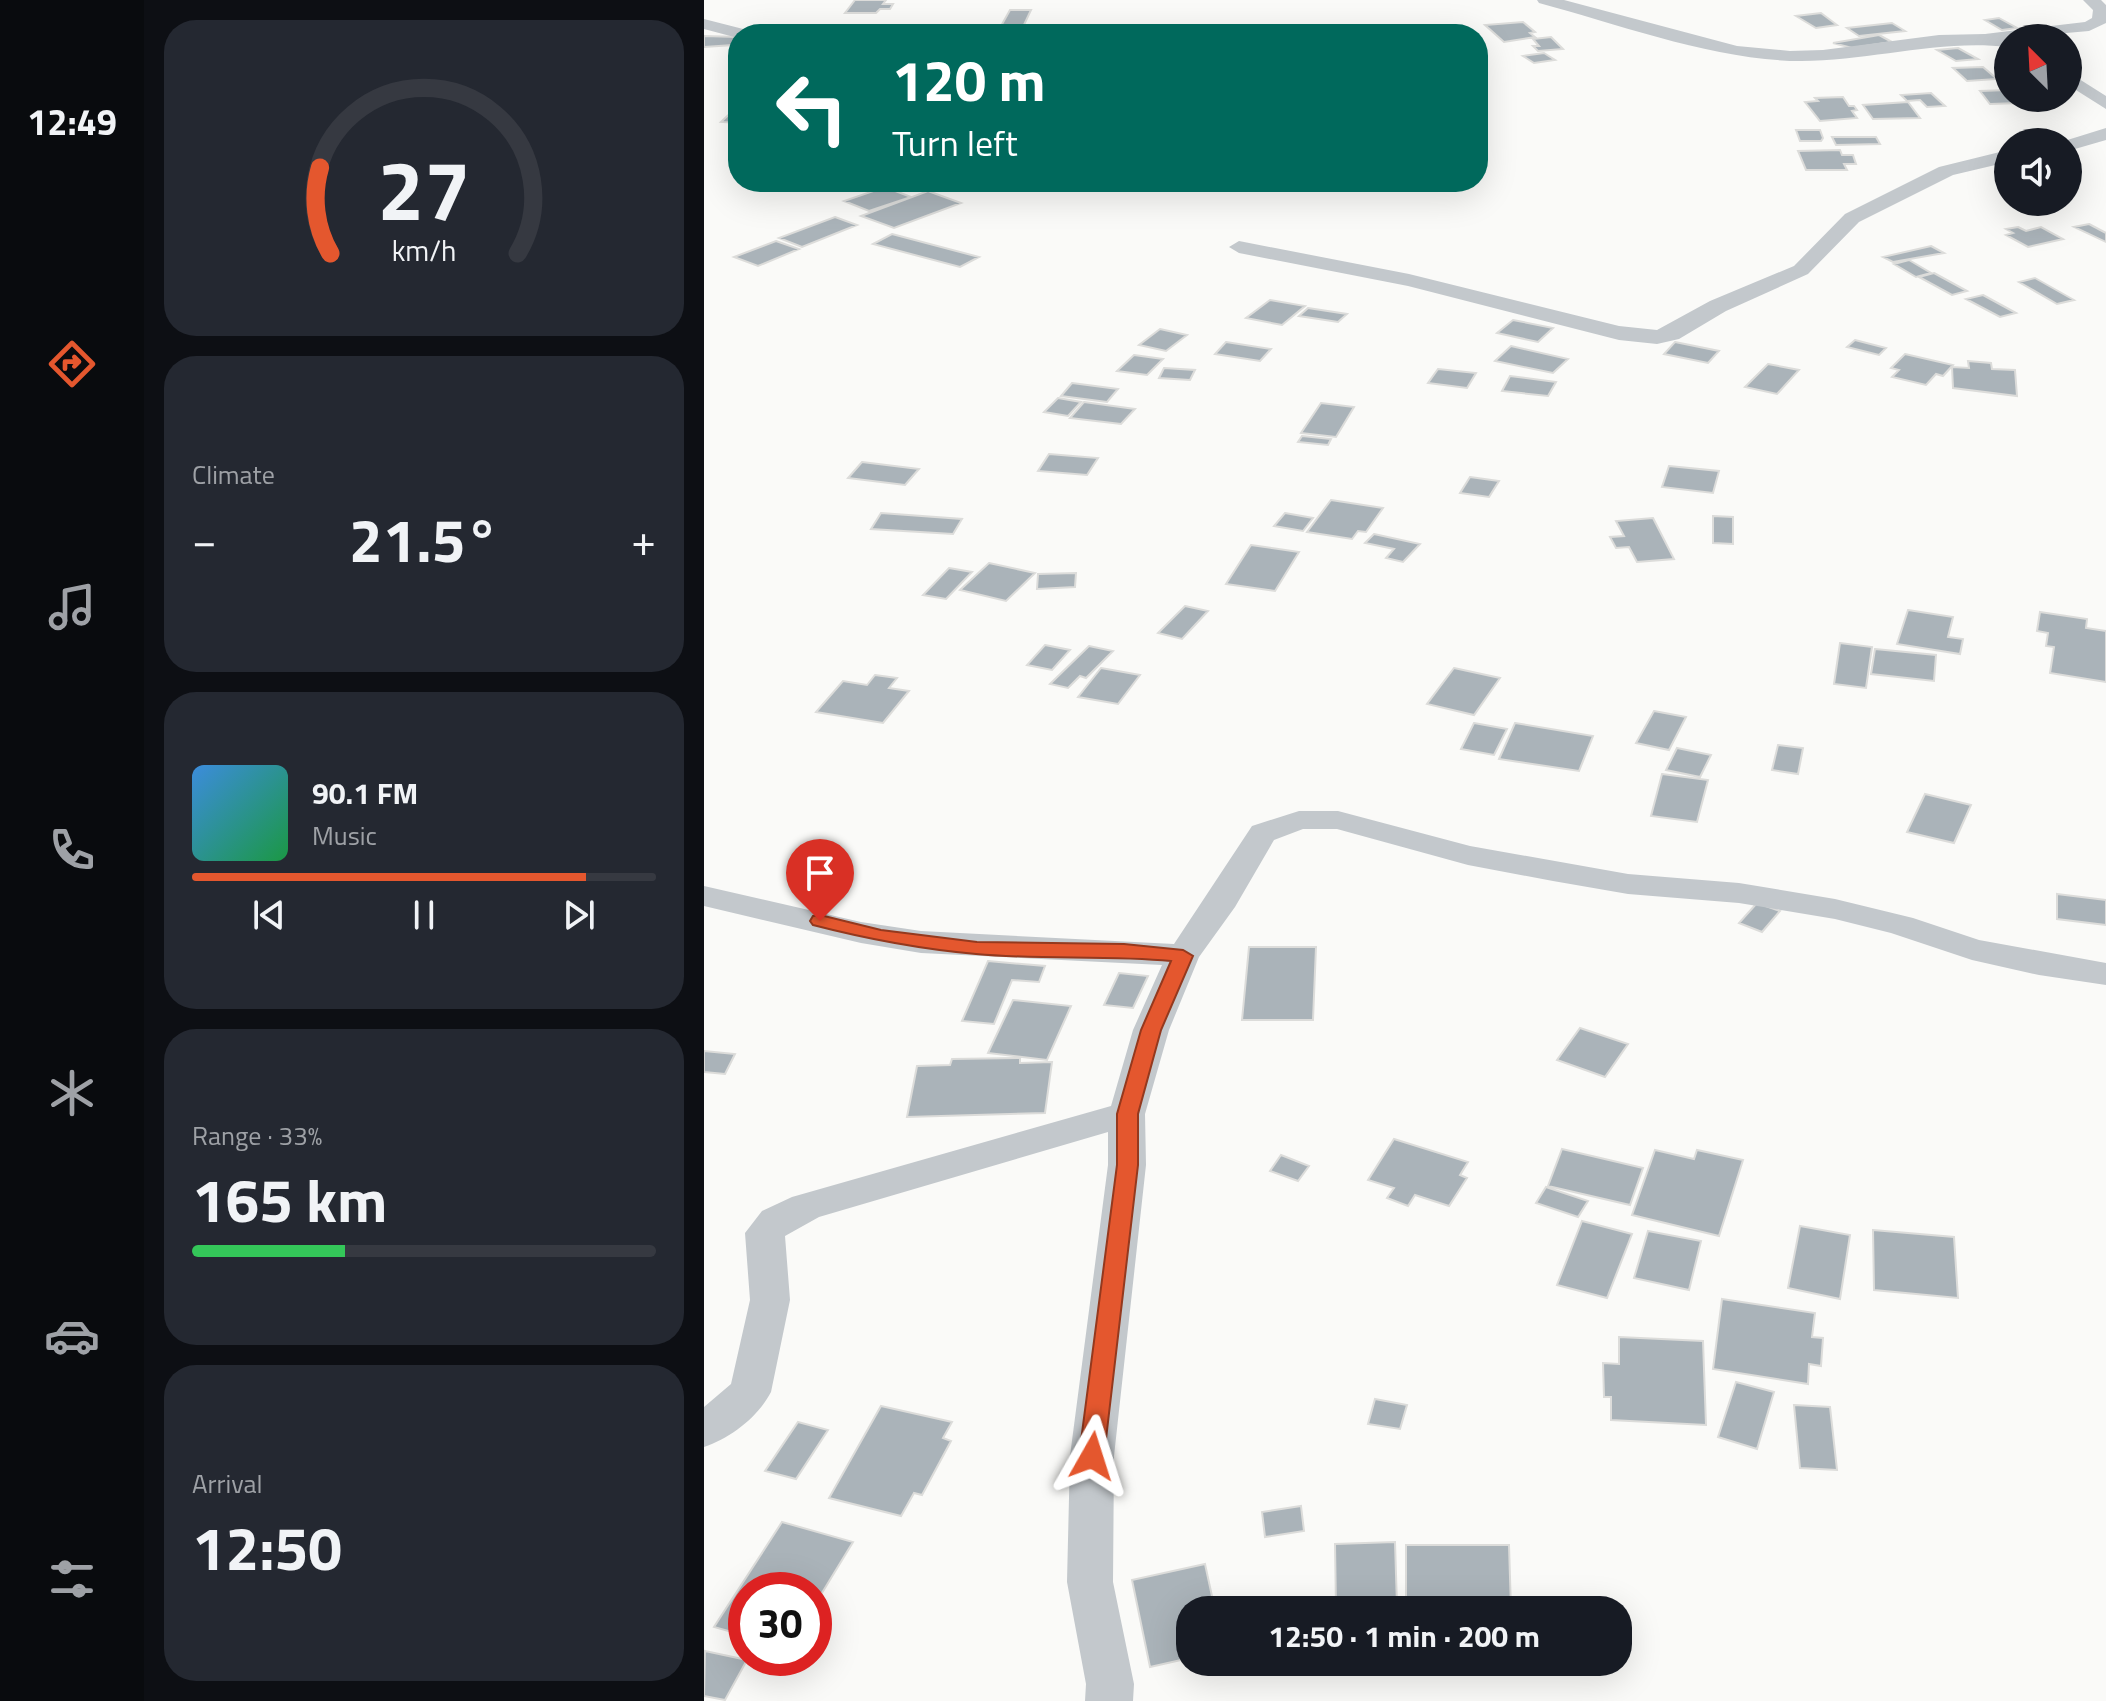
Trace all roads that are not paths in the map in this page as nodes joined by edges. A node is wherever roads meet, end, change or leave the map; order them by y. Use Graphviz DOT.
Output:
graph roads {
  1 [pos="1545,0"];
  2 [pos="2091,0"];
  3 [pos="704,24"];
  4 [pos="728,30"];
  5 [pos="1987,39"];
  6 [pos="1994,40"];
  7 [pos="2082,87"];
  8 [pos="2106,104"];
  9 [pos="2106,134"];
  10 [pos="2082,141"];
  11 [pos="1994,159"];
  12 [pos="1239,247"];
  13 [pos="704,896"];
  14 [pos="1183,956"];
  15 [pos="2106,974"];
  16 [pos="1127,1114"];
  17 [pos="704,1430"];
  18 [pos="1109,1701"];
  1 -- 5 [label="street"];
  2 -- 5 [label="street"];
  3 -- 4 [label="street"];
  5 -- 6 [label="street"];
  7 -- 8 [label="street"];
  9 -- 10 [label="street"];
  11 -- 12 [label="street"];
  13 -- 14 [label="street"];
  14 -- 15 [label="street"];
  14 -- 16 [label="street"];
  16 -- 17 [label="street"];
  16 -- 18 [label="street"];
}
